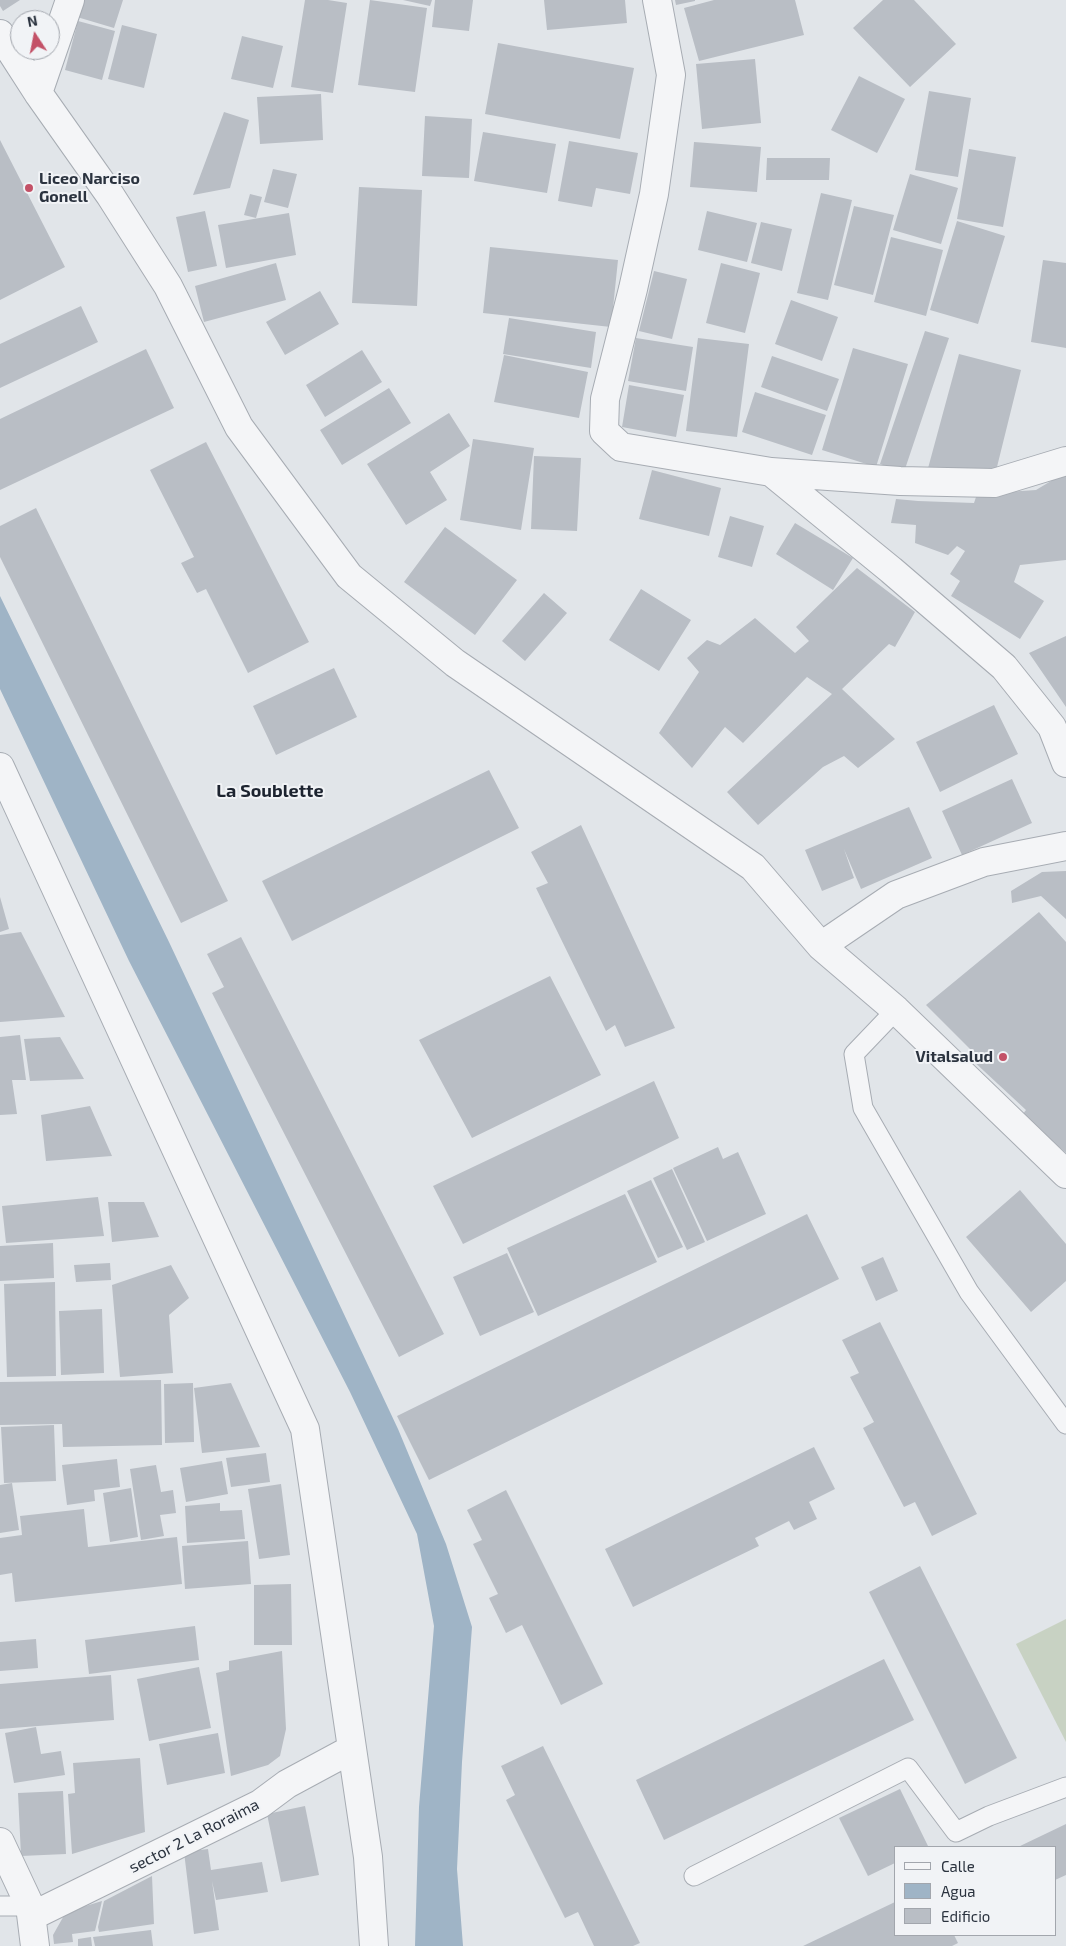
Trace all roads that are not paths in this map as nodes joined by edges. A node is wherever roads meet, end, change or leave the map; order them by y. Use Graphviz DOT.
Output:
graph roads {
  1 [pos="70,0"];
  2 [pos="657,0"];
  3 [pos="0,34"];
  4 [pos="38,93"];
  5 [pos="1066,461"];
  6 [pos="771,472"];
  7 [pos="1066,763"];
  8 [pos="0,767"];
  9 [pos="1066,846"];
  10 [pos="821,946"];
  11 [pos="896,1010"];
  12 [pos="1066,1174"];
  13 [pos="1066,1424"];
  14 [pos="352,1749"];
  15 [pos="1066,1787"];
  16 [pos="0,1842"];
  17 [pos="694,1876"];
  18 [pos="0,1906"];
  19 [pos="31,1911"];
  20 [pos="25,1946"];
  21 [pos="35,1946"];
  22 [pos="374,1946"];
  1 -- 4 [label="street"];
  2 -- 6 [label="street"];
  3 -- 4 [label="street"];
  4 -- 10 [label="street"];
  5 -- 6 [label="street"];
  6 -- 7 [label="street"];
  8 -- 14 [label="street"];
  9 -- 10 [label="street"];
  10 -- 11 [label="street"];
  11 -- 12 [label="street"];
  11 -- 13 [label="lane"];
  14 -- 19 [label="street, sector 2 La Roraima"];
  14 -- 22 [label="street"];
  15 -- 17 [label="lane"];
  16 -- 19 [label="street"];
  18 -- 19 [label="lane"];
  19 -- 20 [label="street"];
  19 -- 21 [label="street"];
}
